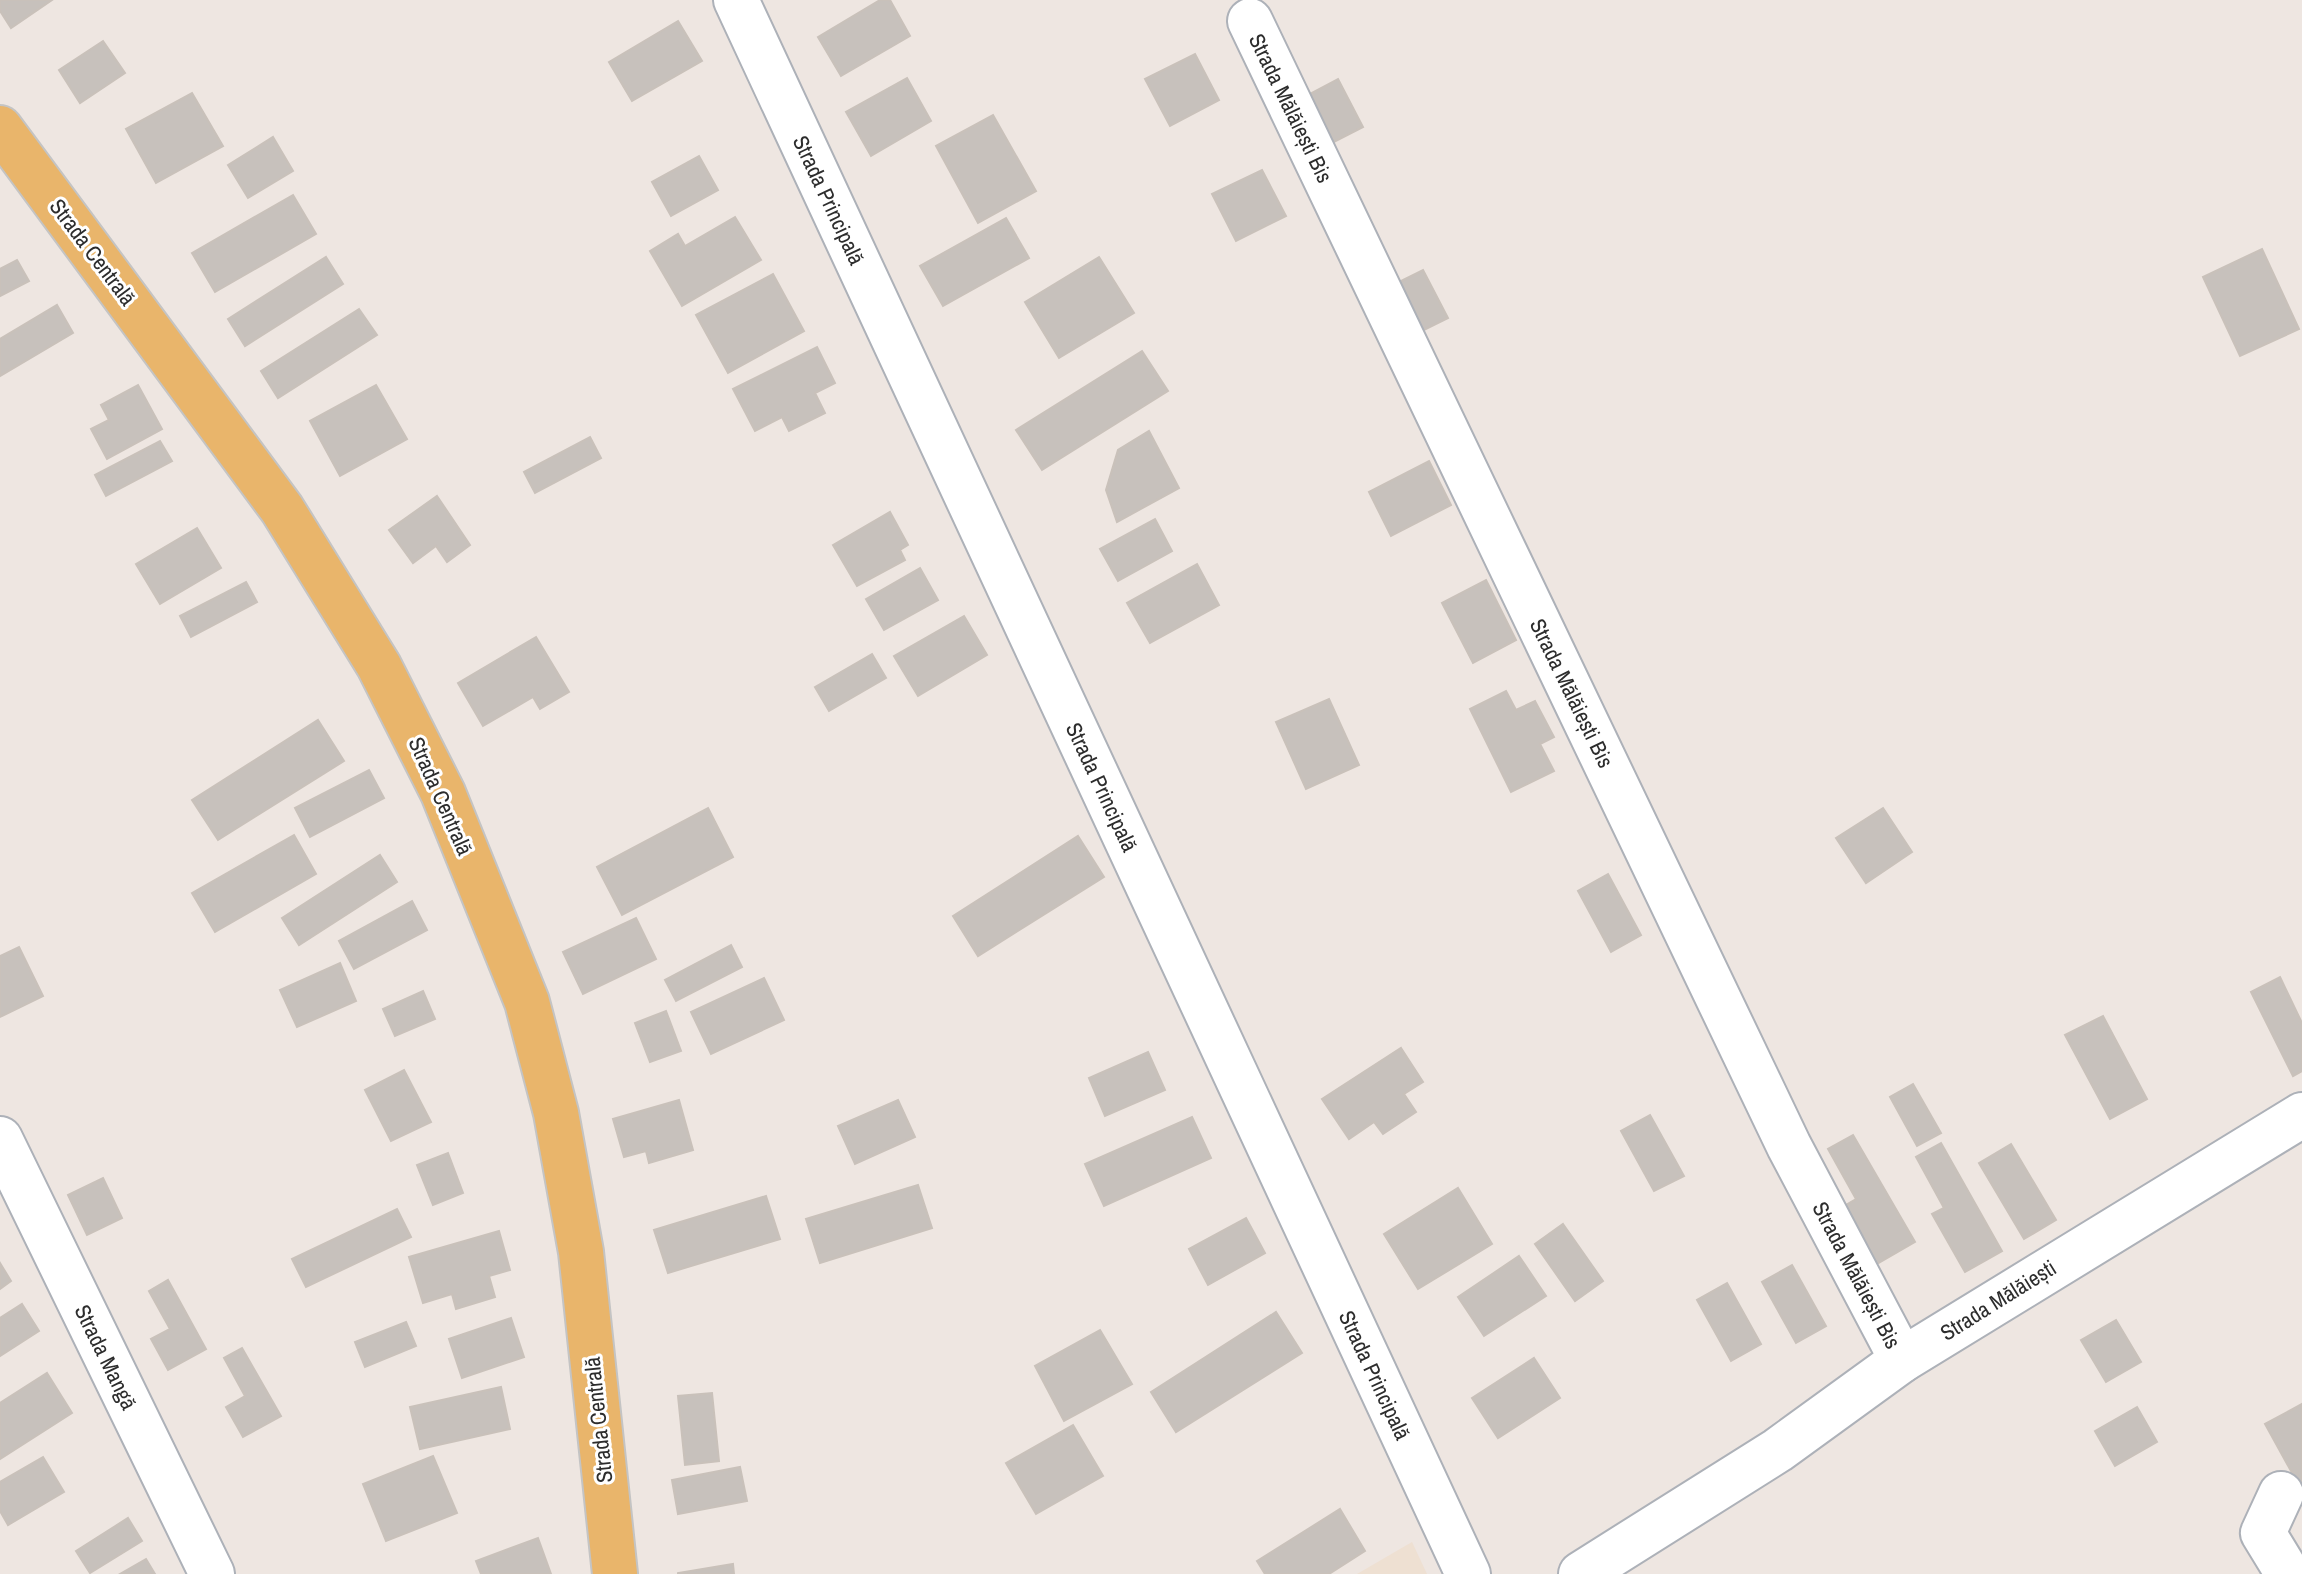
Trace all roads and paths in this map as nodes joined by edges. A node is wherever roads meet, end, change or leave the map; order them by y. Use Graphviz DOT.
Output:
graph roads {
  1 [pos="736,0"];
  2 [pos="1250,21"];
  3 [pos="0,128"];
  4 [pos="2302,1115"];
  5 [pos="0,1139"];
  6 [pos="1902,1360"];
  7 [pos="2281,1494"];
  8 [pos="212,1574"];
  9 [pos="615,1574"];
  10 [pos="1468,1574"];
  11 [pos="1581,1574"];
  12 [pos="2288,1574"];
  1 -- 10 [label="street, Strada Principală"];
  2 -- 6 [label="street, Strada Mălăiești Bis"];
  3 -- 9 [label="main road, Strada Centrală"];
  4 -- 6 [label="street, Strada Mălăiești"];
  5 -- 8 [label="street, Strada Mangă"];
  6 -- 11 [label="street, Strada Mălăiești"];
  7 -- 12 [label="street"];
}
